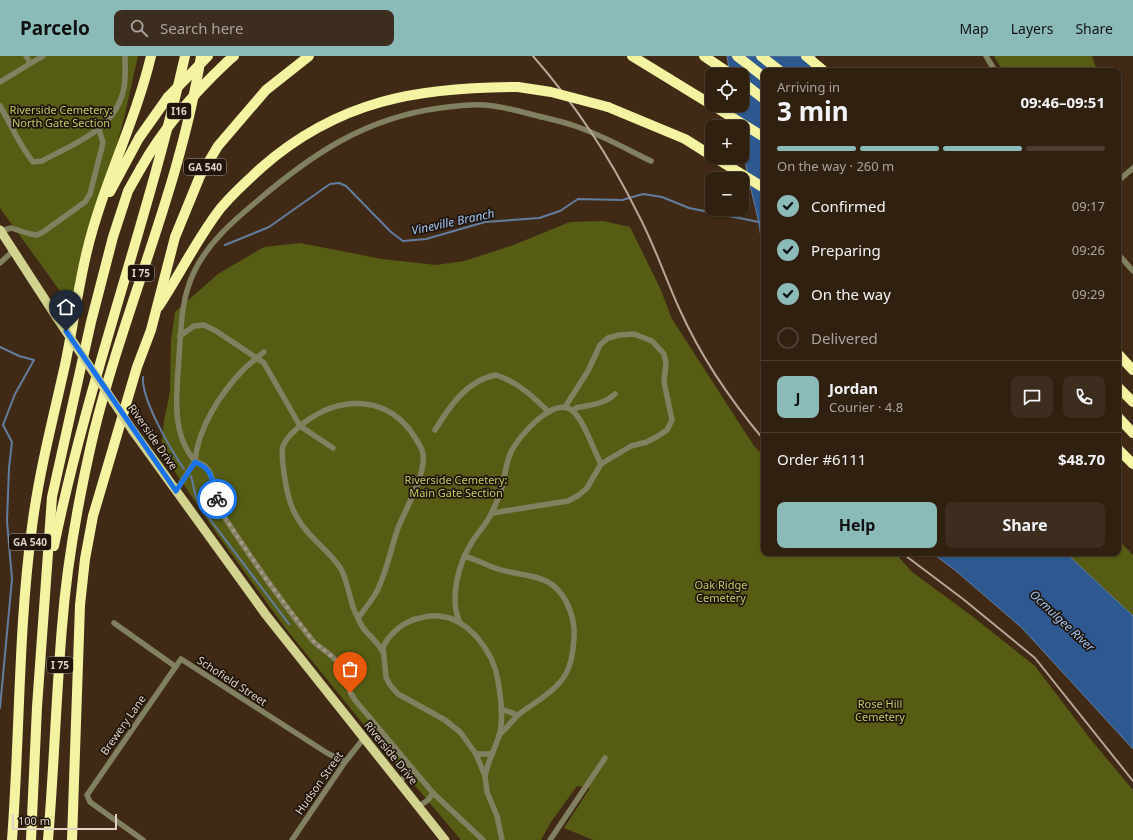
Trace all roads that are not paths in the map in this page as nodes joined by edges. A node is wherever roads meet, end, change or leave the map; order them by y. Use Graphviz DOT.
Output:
graph roads {
  1 [pos="26,56"];
  2 [pos="43,56"];
  3 [pos="125,56"];
  4 [pos="151,56"];
  5 [pos="185,56"];
  6 [pos="201,56"];
  7 [pos="208,56"];
  8 [pos="310,56"];
  9 [pos="632,56"];
  10 [pos="704,56"];
  11 [pos="737,56"];
  12 [pos="761,56"];
  13 [pos="806,56"];
  14 [pos="986,56"];
  15 [pos="231,59"];
  16 [pos="30,63"];
  17 [pos="722,68"];
  18 [pos="776,68"];
  19 [pos="820,68"];
  20 [pos="993,68"];
  21 [pos="761,75"];
  22 [pos="0,82"];
  23 [pos="749,87"];
  24 [pos="761,97"];
  25 [pos="705,101"];
  26 [pos="0,106"];
  27 [pos="723,112"];
  28 [pos="99,130"];
  29 [pos="761,135"];
  30 [pos="705,151"];
  31 [pos="651,161"];
  32 [pos="726,164"];
  33 [pos="1133,168"];
  34 [pos="1121,178"];
  35 [pos="761,186"];
  36 [pos="97,217"];
  37 [pos="0,230"];
  38 [pos="13,251"];
  39 [pos="1121,257"];
  40 [pos="0,262"];
  41 [pos="1133,271"];
  42 [pos="156,311"];
  43 [pos="180,336"];
  44 [pos="264,352"];
  45 [pos="1121,357"];
  46 [pos="257,359"];
  47 [pos="1133,370"];
  48 [pos="1121,390"];
  49 [pos="615,394"];
  50 [pos="1133,402"];
  51 [pos="565,407"];
  52 [pos="573,410"];
  53 [pos="549,412"];
  54 [pos="1121,420"];
  55 [pos="300,426"];
  56 [pos="435,430"];
  57 [pos="1133,433"];
  58 [pos="333,448"];
  59 [pos="1121,452"];
  60 [pos="195,462"];
  61 [pos="601,464"];
  62 [pos="1133,464"];
  63 [pos="176,491"];
  64 [pos="492,513"];
  65 [pos="464,556"];
  66 [pos="45,595"];
  67 [pos="455,607"];
  68 [pos="443,616"];
  69 [pos="358,618"];
  70 [pos="114,623"];
  71 [pos="460,624"];
  72 [pos="382,651"];
  73 [pos="176,667"];
  74 [pos="501,709"];
  75 [pos="518,716"];
  76 [pos="499,735"];
  77 [pos="364,738"];
  78 [pos="476,754"];
  79 [pos="491,754"];
  80 [pos="605,758"];
  81 [pos="345,762"];
  82 [pos="412,770"];
  83 [pos="485,776"];
  84 [pos="398,782"];
  85 [pos="433,793"];
  86 [pos="418,806"];
  87 [pos="12,840"];
  88 [pos="31,840"];
  89 [pos="48,840"];
  90 [pos="72,840"];
  91 [pos="144,840"];
  92 [pos="292,840"];
  93 [pos="445,840"];
  94 [pos="484,840"];
  95 [pos="502,840"];
  96 [pos="550,840"];
  1 -- 16 [label="street"];
  2 -- 16 [label="street"];
  3 -- 28 [label="street"];
  4 -- 36 [label="highway"];
  5 -- 66 [label="highway, I 75"];
  6 -- 89 [label="highway, I 75"];
  7 -- 36 [label="highway, GA 540, bridge"];
  8 -- 42 [label="highway, GA 540"];
  9 -- 25 [label="highway"];
  10 -- 17 [label="highway"];
  11 -- 21 [label="highway"];
  12 -- 18 [label="highway"];
  13 -- 19 [label="highway"];
  14 -- 20 [label="street"];
  15 -- 66 [label="highway, I16, bridge"];
  16 -- 22 [label="street"];
  23 -- 24 [label="highway"];
  26 -- 28 [label="street"];
  27 -- 29 [label="highway"];
  28 -- 37 [label="street"];
  30 -- 42 [label="highway, bridge"];
  31 -- 43 [label="street"];
  32 -- 35 [label="highway"];
  33 -- 34 [label="street"];
  36 -- 87 [label="highway, GA 540"];
  37 -- 38 [label="main road, Riverside Drive"];
  38 -- 40 [label="street"];
  38 -- 63 [label="main road, Riverside Drive, bridge"];
  39 -- 41 [label="street"];
  42 -- 90 [label="highway, GA 540"];
  43 -- 46 [label="street"];
  43 -- 60 [label="street"];
  44 -- 46 [label="street"];
  45 -- 47 [label="highway"];
  46 -- 55 [label="street"];
  46 -- 60 [label="street"];
  48 -- 50 [label="highway"];
  49 -- 52 [label="street"];
  51 -- 52 [label="street"];
  51 -- 53 [label="street"];
  51 -- 61 [label="street"];
  52 -- 61 [label="street"];
  53 -- 56 [label="street"];
  53 -- 64 [label="street"];
  54 -- 57 [label="highway"];
  55 -- 58 [label="street"];
  55 -- 69 [label="street"];
  55 -- 69 [label="street"];
  59 -- 62 [label="highway"];
  60 -- 63 [label="street"];
  60 -- 82 [label="street"];
  61 -- 64 [label="street"];
  63 -- 77 [label="main road, Riverside Drive"];
  64 -- 65 [label="street"];
  65 -- 67 [label="street"];
  65 -- 75 [label="street"];
  66 -- 88 [label="highway, I 75"];
  67 -- 68 [label="street"];
  67 -- 71 [label="street"];
  68 -- 71 [label="street"];
  68 -- 72 [label="street"];
  69 -- 72 [label="street"];
  70 -- 73 [label="street"];
  71 -- 74 [label="street"];
  72 -- 78 [label="street"];
  73 -- 81 [label="street, Schofield Street"];
  73 -- 91 [label="street, Brewery Lane"];
  74 -- 75 [label="street"];
  74 -- 76 [label="street"];
  75 -- 76 [label="street"];
  76 -- 79 [label="street"];
  77 -- 81 [label="street, Hudson Street"];
  77 -- 84 [label="main road, Riverside Drive"];
  78 -- 79 [label="street"];
  78 -- 83 [label="street"];
  79 -- 83 [label="street"];
  80 -- 96 [label="street"];
  81 -- 92 [label="street, Hudson Street"];
  82 -- 84 [label="street"];
  82 -- 85 [label="street"];
  83 -- 95 [label="street"];
  84 -- 86 [label="main road, Riverside Drive"];
  85 -- 86 [label="street"];
  85 -- 94 [label="street"];
  86 -- 93 [label="main road, Riverside Drive"];
}
